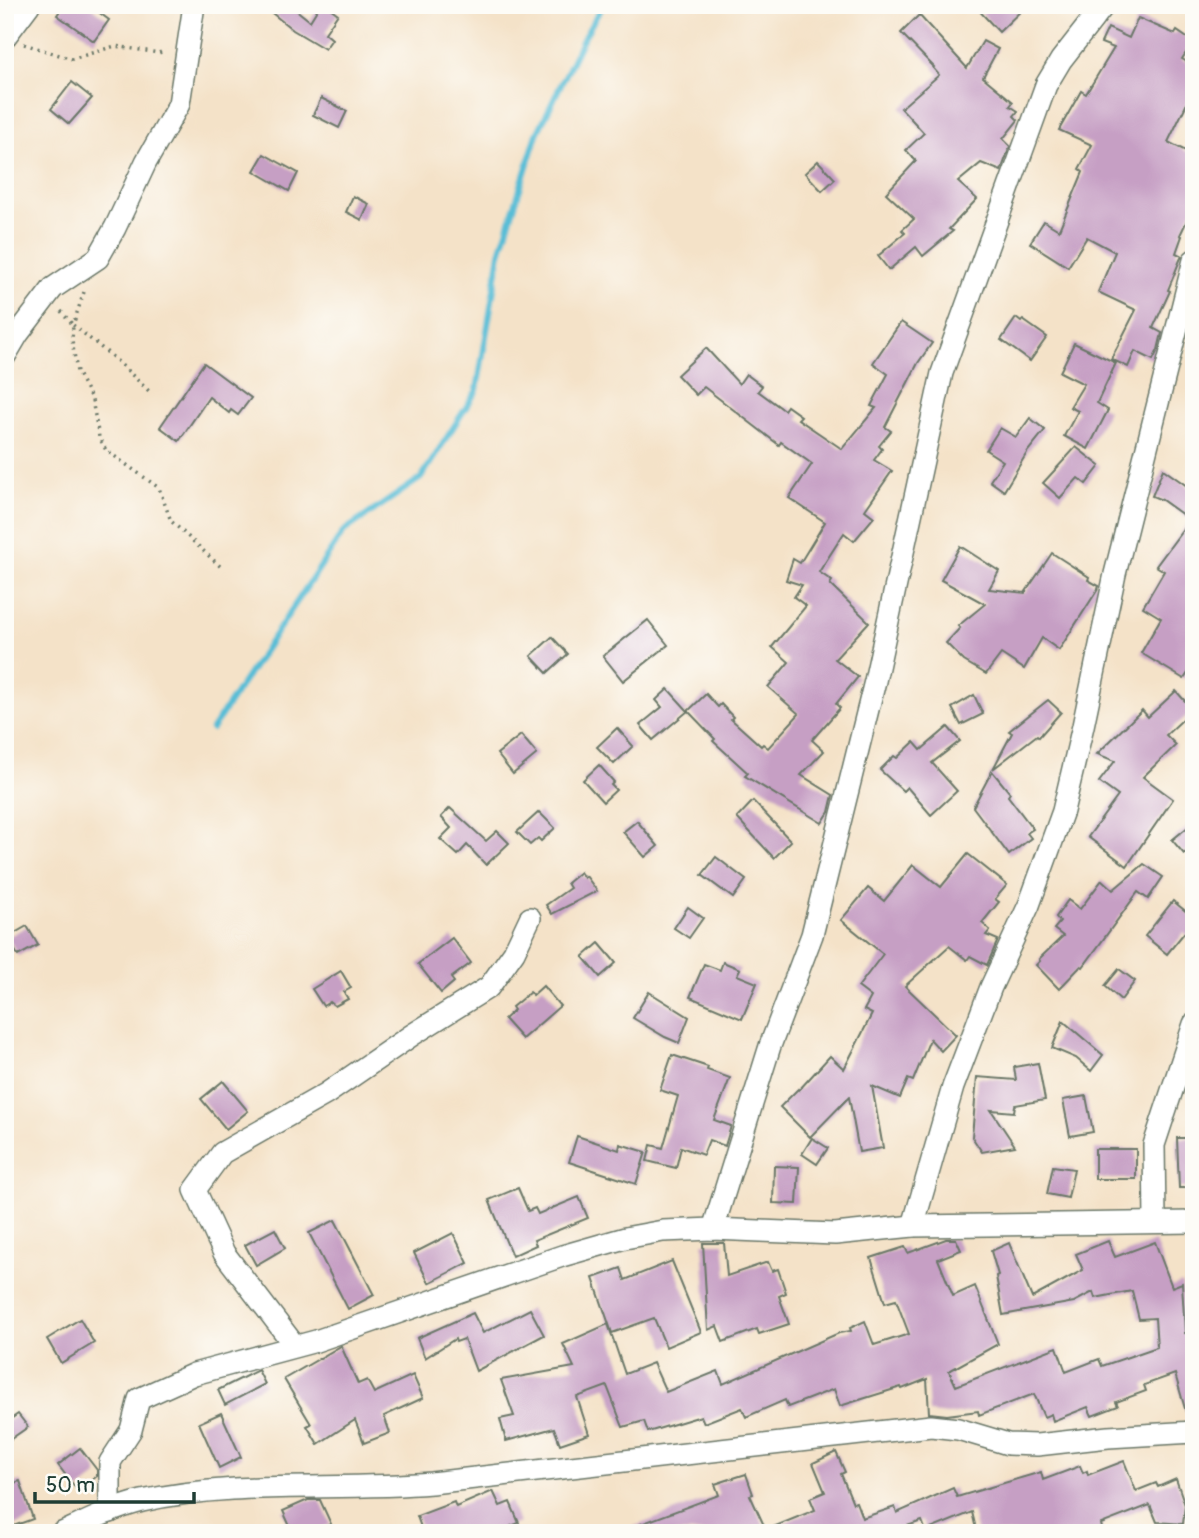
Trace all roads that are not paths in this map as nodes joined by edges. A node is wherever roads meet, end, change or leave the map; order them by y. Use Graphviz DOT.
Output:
graph roads {
  1 [pos="29,5"];
  2 [pos="194,5"];
  3 [pos="1104,5"];
  4 [pos="11,39"];
  5 [pos="1194,260"];
  6 [pos="5,356"];
  7 [pos="530,918"];
  8 [pos="1194,1024"];
  9 [pos="1155,1222"];
  10 [pos="1194,1222"];
  11 [pos="913,1226"];
  12 [pos="713,1229"];
  13 [pos="295,1346"];
  14 [pos="1194,1432"];
  15 [pos="110,1512"];
  16 [pos="62,1533"];
  1 -- 4 [label="street"];
  2 -- 6 [label="street"];
  3 -- 12 [label="street"];
  5 -- 11 [label="street"];
  7 -- 13 [label="street"];
  8 -- 9 [label="street"];
  9 -- 10 [label="street"];
  9 -- 11 [label="street"];
  11 -- 12 [label="street"];
  12 -- 13 [label="street"];
  13 -- 15 [label="street"];
  14 -- 15 [label="street"];
  15 -- 16 [label="street"];
}
